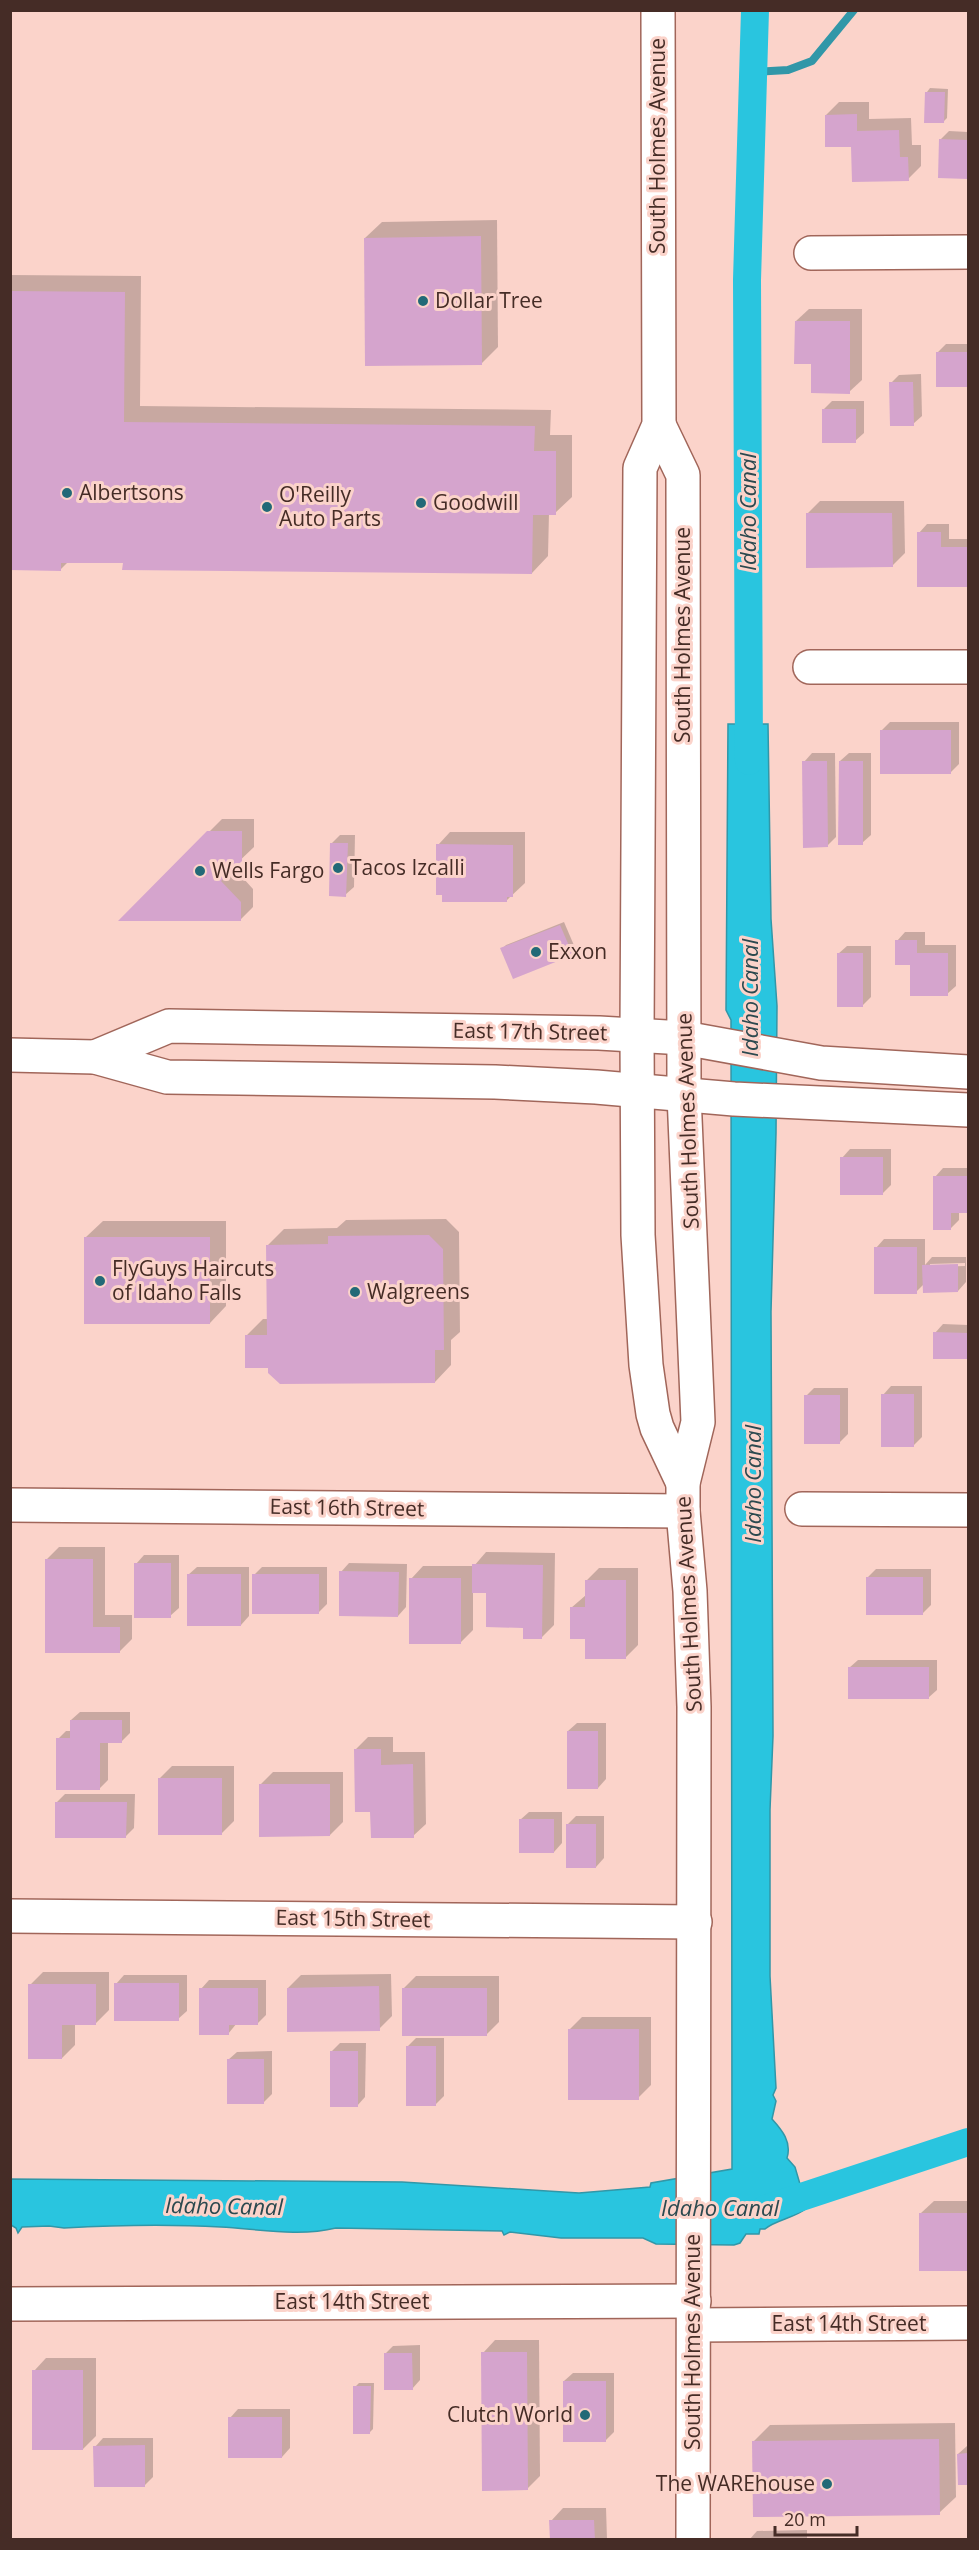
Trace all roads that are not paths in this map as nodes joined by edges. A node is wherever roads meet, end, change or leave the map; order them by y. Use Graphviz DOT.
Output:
graph roads {
  1 [pos="658,10"];
  2 [pos="969,252"];
  3 [pos="811,253"];
  4 [pos="659,425"];
  5 [pos="810,667"];
  6 [pos="969,667"];
  7 [pos="637,1034"];
  8 [pos="684,1038"];
  9 [pos="10,1055"];
  10 [pos="95,1057"];
  11 [pos="969,1072"];
  12 [pos="638,1090"];
  13 [pos="684,1095"];
  14 [pos="969,1110"];
  15 [pos="683,1497"];
  16 [pos="10,1505"];
  17 [pos="802,1509"];
  18 [pos="969,1510"];
  19 [pos="10,1916"];
  20 [pos="695,1923"];
  21 [pos="10,2304"];
  22 [pos="694,2313"];
  23 [pos="969,2323"];
  24 [pos="693,2540"];
  1 -- 4 [label="main road, South Holmes Avenue"];
  2 -- 3 [label="main road"];
  4 -- 7 [label="main road, South Holmes Avenue"];
  4 -- 8 [label="main road, South Holmes Avenue"];
  5 -- 6 [label="main road"];
  7 -- 8 [label="main road, East 17th Street"];
  7 -- 10 [label="main road, East 17th Street"];
  7 -- 12 [label="main road, South Holmes Avenue"];
  8 -- 11 [label="main road, East 17th Street"];
  8 -- 13 [label="main road, South Holmes Avenue"];
  9 -- 10 [label="main road, East 17th Street"];
  10 -- 12 [label="main road, East 17th Street"];
  12 -- 13 [label="main road, East 17th Street"];
  12 -- 15 [label="main road, South Holmes Avenue"];
  13 -- 14 [label="main road, East 17th Street"];
  13 -- 15 [label="main road, South Holmes Avenue"];
  15 -- 16 [label="main road, East 16th Street"];
  15 -- 20 [label="main road, South Holmes Avenue"];
  17 -- 18 [label="main road"];
  19 -- 20 [label="main road, East 15th Street"];
  20 -- 22 [label="main road, South Holmes Avenue"];
  21 -- 22 [label="main road, East 14th Street"];
  22 -- 23 [label="main road, East 14th Street"];
  22 -- 24 [label="main road, South Holmes Avenue"];
}
